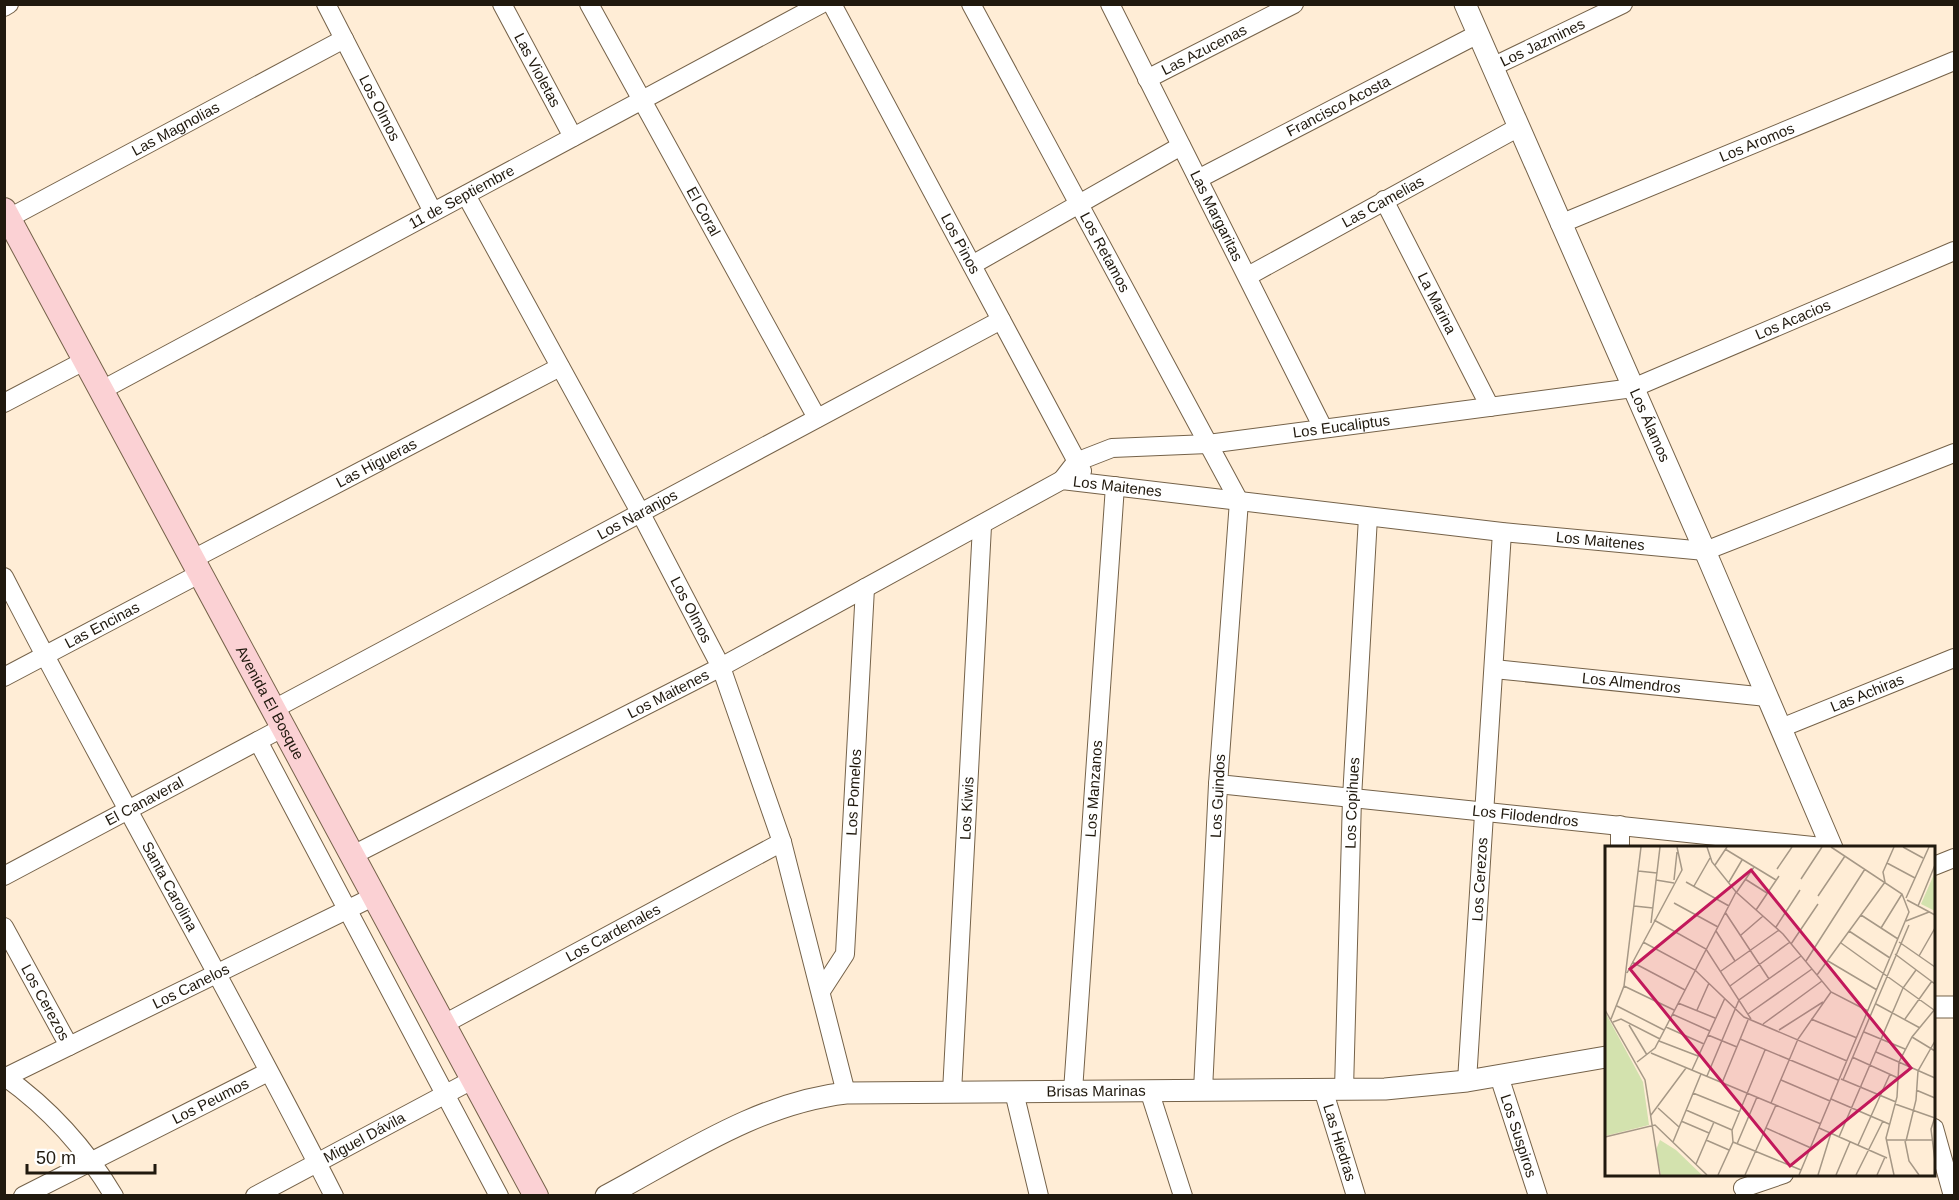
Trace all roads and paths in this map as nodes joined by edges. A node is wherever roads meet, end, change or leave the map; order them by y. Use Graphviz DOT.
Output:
graph roads {
  1 [pos="9,4"];
  2 [pos="326,4"];
  3 [pos="502,4"];
  4 [pos="589,4"];
  5 [pos="821,4"];
  6 [pos="832,4"];
  7 [pos="971,4"];
  8 [pos="1110,4"];
  9 [pos="1294,4"];
  10 [pos="1465,4"];
  11 [pos="1623,4"];
  12 [pos="4,7"];
  13 [pos="1478,34"];
  14 [pos="344,39"];
  15 [pos="1954,61"];
  16 [pos="1492,67"];
  17 [pos="1147,79"];
  18 [pos="643,100"];
  19 [pos="1519,127"];
  20 [pos="573,137"];
  21 [pos="1181,146"];
  22 [pos="1198,179"];
  23 [pos="466,195"];
  24 [pos="1384,200"];
  25 [pos="1078,205"];
  26 [pos="433,212"];
  27 [pos="7,214"];
  28 [pos="1560,224"];
  29 [pos="1954,251"];
  30 [pos="972,265"];
  31 [pos="1248,276"];
  32 [pos="1001,320"];
  33 [pos="86,360"];
  34 [pos="560,366"];
  35 [pos="1633,388"];
  36 [pos="102,390"];
  37 [pos="4,403"];
  38 [pos="1490,406"];
  39 [pos="817,418"];
  40 [pos="1323,428"];
  41 [pos="1208,444"];
  42 [pos="1954,453"];
  43 [pos="1076,462"];
  44 [pos="1062,480"];
  45 [pos="1089,483"];
  46 [pos="1115,486"];
  47 [pos="1239,501"];
  48 [pos="640,513"];
  49 [pos="1368,516"];
  50 [pos="982,526"];
  51 [pos="1502,532"];
  52 [pos="1705,551"];
  53 [pos="197,566"];
  54 [pos="4,577"];
  55 [pos="865,588"];
  56 [pos="45,656"];
  57 [pos="1954,658"];
  58 [pos="721,667"];
  59 [pos="1494,669"];
  60 [pos="4,677"];
  61 [pos="1767,697"];
  62 [pos="279,718"];
  63 [pos="1781,728"];
  64 [pos="258,741"];
  65 [pos="1218,784"];
  66 [pos="1352,798"];
  67 [pos="128,810"];
  68 [pos="1485,811"];
  69 [pos="1620,825"];
  70 [pos="782,842"];
  71 [pos="1620,846"];
  72 [pos="1814,846"];
  73 [pos="1831,846"];
  74 [pos="353,855"];
  75 [pos="1954,858"];
  76 [pos="1935,866"];
  77 [pos="4,876"];
  78 [pos="375,896"];
  79 [pos="347,910"];
  80 [pos="4,927"];
  81 [pos="219,973"];
  82 [pos="821,991"];
  83 [pos="1935,1007"];
  84 [pos="1954,1007"];
  85 [pos="444,1024"];
  86 [pos="69,1046"];
  87 [pos="1605,1057"];
  88 [pos="268,1072"];
  89 [pos="1498,1076"];
  90 [pos="5,1077"];
  91 [pos="474,1079"];
  92 [pos="1467,1082"];
  93 [pos="1334,1089"];
  94 [pos="1149,1090"];
  95 [pos="1203,1090"];
  96 [pos="1073,1091"];
  97 [pos="952,1092"];
  98 [pos="1014,1092"];
  99 [pos="846,1093"];
  100 [pos="446,1094"];
  101 [pos="1935,1132"];
  102 [pos="92,1161"];
  103 [pos="318,1162"];
  104 [pos="1777,1176"];
  105 [pos="1742,1186"];
  106 [pos="23,1196"];
  107 [pos="114,1196"];
  108 [pos="255,1196"];
  109 [pos="334,1196"];
  110 [pos="499,1196"];
  111 [pos="537,1196"];
  112 [pos="606,1196"];
  113 [pos="1039,1196"];
  114 [pos="1183,1196"];
  115 [pos="1356,1196"];
  116 [pos="1538,1196"];
  117 [pos="1953,1196"];
  1 -- 12 [label="street"];
  2 -- 14 [label="street, Los Olmos"];
  3 -- 20 [label="street, Las Violetas"];
  4 -- 18 [label="street, El Coral"];
  5 -- 18 [label="street, 11 de Septiembre"];
  6 -- 30 [label="street, Los Pinos"];
  7 -- 25 [label="street, Los Retamos"];
  8 -- 17 [label="street, Las Margaritas"];
  9 -- 17 [label="street, Las Azucenas"];
  10 -- 13 [label="street, Los Álamos"];
  11 -- 16 [label="street, Los Jazmines"];
  13 -- 16 [label="street, Los Álamos"];
  13 -- 22 [label="street, Francisco Acosta"];
  14 -- 26 [label="street, Los Olmos"];
  14 -- 27 [label="street, Las Magnolias"];
  15 -- 28 [label="street, Los Aromos"];
  16 -- 19 [label="street, Los Álamos"];
  17 -- 21 [label="street, Las Margaritas"];
  18 -- 20 [label="street, 11 de Septiembre"];
  18 -- 39 [label="street, El Coral"];
  19 -- 24 [label="street, Las Camelias"];
  19 -- 28 [label="street, Los Álamos"];
  20 -- 23 [label="street, 11 de Septiembre"];
  21 -- 22 [label="street, Las Margaritas"];
  21 -- 25 [label="street"];
  22 -- 31 [label="street, Las Margaritas"];
  23 -- 26 [label="street, 11 de Septiembre"];
  23 -- 34 [label="street, Los Olmos"];
  24 -- 31 [label="street, Las Camelias"];
  24 -- 38 [label="street, La Marina"];
  25 -- 30 [label="street"];
  25 -- 41 [label="street, Los Retamos"];
  26 -- 36 [label="street, 11 de Septiembre"];
  27 -- 33 [label="main road, Avenida El Bosque"];
  28 -- 35 [label="street, Los Álamos"];
  29 -- 35 [label="street, Los Acacios"];
  30 -- 32 [label="street, Los Pinos"];
  31 -- 40 [label="street, Las Margaritas"];
  32 -- 39 [label="street, Los Naranjos"];
  32 -- 43 [label="street, Los Pinos"];
  33 -- 36 [label="main road, Avenida El Bosque"];
  33 -- 37 [label="street"];
  34 -- 48 [label="street, Los Olmos"];
  34 -- 53 [label="street, Las Higueras"];
  35 -- 38 [label="street, Los Eucaliptus"];
  35 -- 52 [label="street, Los Álamos"];
  36 -- 53 [label="main road, Avenida El Bosque"];
  38 -- 40 [label="street, Los Eucaliptus"];
  39 -- 48 [label="street, Los Naranjos"];
  40 -- 41 [label="street, Los Eucaliptus"];
  41 -- 43 [label="street, Los Eucaliptus"];
  41 -- 47 [label="street, Los Retamos"];
  42 -- 52 [label="street, Los Maitenes"];
  43 -- 44 [label="street"];
  43 -- 45 [label="street, Los Pinos"];
  44 -- 45 [label="street, Los Maitenes"];
  44 -- 50 [label="street, Los Maitenes"];
  45 -- 46 [label="street, Los Maitenes"];
  46 -- 47 [label="street, Los Maitenes"];
  46 -- 96 [label="street, Los Manzanos"];
  47 -- 49 [label="street, Los Maitenes"];
  47 -- 65 [label="street, Los Guindos"];
  48 -- 58 [label="street, Los Olmos"];
  48 -- 62 [label="street, Los Naranjos"];
  49 -- 51 [label="street, Los Maitenes"];
  49 -- 66 [label="street, Los Copihues"];
  50 -- 55 [label="street, Los Maitenes"];
  50 -- 97 [label="street, Los Kiwis"];
  51 -- 52 [label="street, Los Maitenes"];
  51 -- 59 [label="street, Los Cerezos"];
  52 -- 61 [label="street, Los Álamos"];
  53 -- 56 [label="street, Las Encinas"];
  53 -- 62 [label="main road, Avenida El Bosque"];
  54 -- 56 [label="street, Santa Carolina"];
  55 -- 58 [label="street, Los Maitenes"];
  55 -- 82 [label="street, Los Pomelos"];
  56 -- 60 [label="street, Las Encinas"];
  56 -- 67 [label="street, Santa Carolina"];
  57 -- 63 [label="street, Las Achiras"];
  58 -- 70 [label="street, Los Olmos"];
  58 -- 74 [label="street, Los Maitenes"];
  59 -- 61 [label="street, Los Almendros"];
  59 -- 68 [label="street, Los Cerezos"];
  61 -- 63 [label="street, Los Álamos"];
  62 -- 64 [label="street, El Canaveral"];
  62 -- 74 [label="main road, Avenida El Bosque"];
  63 -- 73 [label="street, Los Álamos"];
  64 -- 67 [label="street, El Canaveral"];
  64 -- 79 [label="street, Avenida El Bosque"];
  65 -- 66 [label="street, Los Filodendros"];
  65 -- 95 [label="street, Los Guindos"];
  66 -- 68 [label="street, Los Filodendros"];
  66 -- 93 [label="street, Los Copihues"];
  67 -- 77 [label="street, El Canaveral"];
  67 -- 81 [label="street, Santa Carolina"];
  68 -- 69 [label="street, Los Filodendros"];
  68 -- 92 [label="street, Los Cerezos"];
  69 -- 71 [label="street"];
  69 -- 72 [label="street, Los Filodendros"];
  70 -- 82 [label="street, Los Olmos"];
  70 -- 85 [label="street, Los Cardenales"];
  74 -- 78 [label="main road, Avenida El Bosque"];
  75 -- 76 [label="street"];
  78 -- 79 [label="street, Los Canelos"];
  78 -- 85 [label="main road, Avenida El Bosque"];
  79 -- 81 [label="street, Los Canelos"];
  79 -- 100 [label="street, Avenida El Bosque"];
  80 -- 86 [label="street, Los Cerezos"];
  81 -- 86 [label="street, Los Canelos"];
  81 -- 88 [label="street, Santa Carolina"];
  82 -- 99 [label="street, Los Olmos"];
  83 -- 84 [label="street"];
  85 -- 91 [label="main road, Avenida El Bosque"];
  86 -- 90 [label="street, Los Canelos"];
  87 -- 89 [label="street, Brisas Marinas"];
  88 -- 102 [label="street, Los Peumos"];
  88 -- 103 [label="street, Santa Carolina"];
  89 -- 92 [label="street, Brisas Marinas"];
  89 -- 116 [label="street, Los Suspiros"];
  90 -- 102 [label="street"];
  91 -- 100 [label="street, Miguel Dávila"];
  91 -- 111 [label="main road, Avenida El Bosque"];
  92 -- 93 [label="street, Brisas Marinas"];
  93 -- 95 [label="street, Brisas Marinas"];
  93 -- 115 [label="street, Las Hiedras"];
  94 -- 95 [label="street, Brisas Marinas"];
  94 -- 96 [label="street, Brisas Marinas"];
  94 -- 114 [label="street"];
  96 -- 98 [label="street, Brisas Marinas"];
  97 -- 98 [label="street, Brisas Marinas"];
  97 -- 99 [label="street, Brisas Marinas"];
  98 -- 113 [label="street"];
  99 -- 112 [label="street, Brisas Marinas"];
  100 -- 103 [label="street, Miguel Dávila"];
  100 -- 110 [label="street, Avenida El Bosque"];
  101 -- 117 [label="street"];
  102 -- 106 [label="street, Los Peumos"];
  102 -- 107 [label="street"];
  103 -- 108 [label="street, Miguel Dávila"];
  103 -- 109 [label="street, Santa Carolina"];
  104 -- 105 [label="street"];
}
